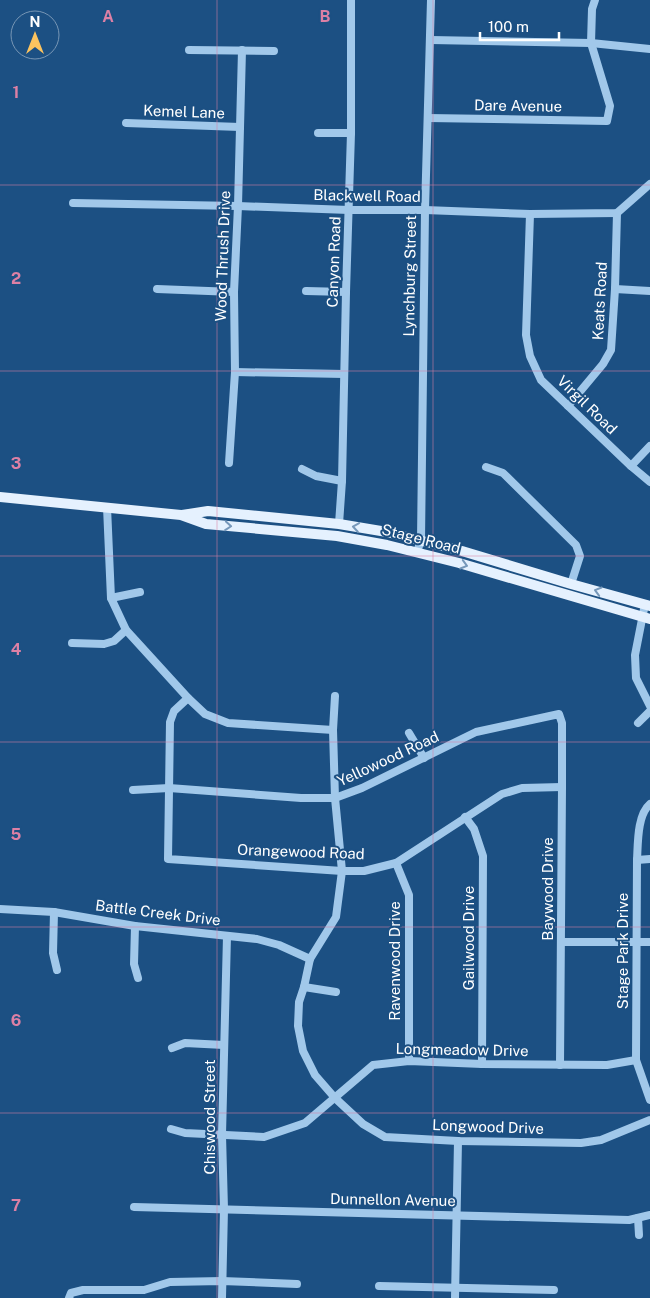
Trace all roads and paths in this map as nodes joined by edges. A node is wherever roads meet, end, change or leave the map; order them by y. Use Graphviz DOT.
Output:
graph roads {
  1 [pos="351,0"];
  2 [pos="431,0"];
  3 [pos="595,0"];
  4 [pos="431,40"];
  5 [pos="591,44"];
  6 [pos="650,49"];
  7 [pos="189,50"];
  8 [pos="242,50"];
  9 [pos="274,52"];
  10 [pos="428,118"];
  11 [pos="126,123"];
  12 [pos="240,127"];
  13 [pos="318,133"];
  14 [pos="351,133"];
  15 [pos="650,184"];
  16 [pos="73,203"];
  17 [pos="238,206"];
  18 [pos="349,210"];
  19 [pos="424,210"];
  20 [pos="617,213"];
  21 [pos="530,214"];
  22 [pos="156,289"];
  23 [pos="615,289"];
  24 [pos="306,291"];
  25 [pos="650,291"];
  26 [pos="234,292"];
  27 [pos="346,292"];
  28 [pos="235,372"];
  29 [pos="344,374"];
  30 [pos="568,406"];
  31 [pos="650,446"];
  32 [pos="229,463"];
  33 [pos="632,466"];
  34 [pos="486,467"];
  35 [pos="302,469"];
  36 [pos="342,481"];
  37 [pos="650,482"];
  38 [pos="0,497"];
  39 [pos="107,507"];
  40 [pos="181,515"];
  41 [pos="339,524"];
  42 [pos="421,540"];
  43 [pos="417,552"];
  44 [pos="571,584"];
  45 [pos="140,592"];
  46 [pos="111,598"];
  47 [pos="647,605"];
  48 [pos="646,618"];
  49 [pos="126,630"];
  50 [pos="72,643"];
  51 [pos="335,696"];
  52 [pos="188,698"];
  53 [pos="650,706"];
  54 [pos="650,711"];
  55 [pos="559,714"];
  56 [pos="638,723"];
  57 [pos="333,730"];
  58 [pos="409,733"];
  59 [pos="424,758"];
  60 [pos="562,787"];
  61 [pos="169,788"];
  62 [pos="133,790"];
  63 [pos="335,798"];
  64 [pos="650,804"];
  65 [pos="465,817"];
  66 [pos="650,859"];
  67 [pos="637,860"];
  68 [pos="396,862"];
  69 [pos="342,871"];
  70 [pos="0,909"];
  71 [pos="54,912"];
  72 [pos="135,926"];
  73 [pos="227,936"];
  74 [pos="562,942"];
  75 [pos="636,942"];
  76 [pos="650,942"];
  77 [pos="310,959"];
  78 [pos="57,970"];
  79 [pos="138,978"];
  80 [pos="304,987"];
  81 [pos="336,992"];
  82 [pos="224,1045"];
  83 [pos="172,1048"];
  84 [pos="636,1060"];
  85 [pos="409,1061"];
  86 [pos="482,1064"];
  87 [pos="560,1065"];
  88 [pos="335,1098"];
  89 [pos="650,1100"];
  90 [pos="650,1120"];
  91 [pos="171,1129"];
  92 [pos="222,1135"];
  93 [pos="458,1141"];
  94 [pos="134,1207"];
  95 [pos="224,1209"];
  96 [pos="457,1215"];
  97 [pos="650,1215"];
  98 [pos="638,1218"];
  99 [pos="639,1236"];
  100 [pos="222,1281"];
  101 [pos="297,1284"];
  102 [pos="379,1286"];
  103 [pos="455,1288"];
  104 [pos="554,1290"];
  105 [pos="69,1298"];
  106 [pos="222,1298"];
  107 [pos="455,1298"];
  1 -- 14 [label="street, Canyon Road"];
  2 -- 4 [label="street, Lynchburg Street"];
  3 -- 5 [label="street"];
  4 -- 5 [label="street"];
  4 -- 10 [label="street, Lynchburg Street"];
  5 -- 6 [label="street"];
  5 -- 10 [label="street, Dare Avenue"];
  7 -- 8 [label="street"];
  8 -- 9 [label="street"];
  8 -- 12 [label="street, Wood Thrush Drive"];
  10 -- 19 [label="street, Lynchburg Street"];
  11 -- 12 [label="street, Kemel Lane"];
  12 -- 17 [label="street, Wood Thrush Drive"];
  13 -- 14 [label="street"];
  14 -- 18 [label="street, Canyon Road"];
  15 -- 20 [label="street"];
  16 -- 17 [label="street, Blackwell Road"];
  17 -- 18 [label="street, Blackwell Road"];
  17 -- 26 [label="street, Wood Thrush Drive"];
  18 -- 19 [label="street, Blackwell Road"];
  18 -- 27 [label="street, Canyon Road"];
  19 -- 21 [label="street, Blackwell Road"];
  19 -- 42 [label="street, Lynchburg Street"];
  20 -- 21 [label="street, Blackwell Road"];
  20 -- 23 [label="street, Keats Road"];
  21 -- 30 [label="street, Virgil Road"];
  22 -- 26 [label="street"];
  23 -- 25 [label="street"];
  23 -- 30 [label="street, Keats Road"];
  24 -- 27 [label="street"];
  26 -- 28 [label="street, Wood Thrush Drive"];
  27 -- 29 [label="street, Canyon Road"];
  28 -- 29 [label="street"];
  28 -- 32 [label="street, Wood Thrush Drive"];
  29 -- 36 [label="street, Canyon Road"];
  30 -- 33 [label="street, Virgil Road"];
  31 -- 33 [label="street"];
  33 -- 37 [label="street, Virgil Road"];
  34 -- 44 [label="street"];
  35 -- 36 [label="street"];
  36 -- 41 [label="street, Canyon Road"];
  38 -- 39 [label="main road, Stage Road"];
  39 -- 40 [label="main road, Stage Road"];
  39 -- 46 [label="street"];
  40 -- 41 [label="main road, Stage Road"];
  40 -- 43 [label="main road, Stage Road, one-way"];
  42 -- 41 [label="main road, Stage Road, one-way"];
  42 -- 43 [label="street, Lynchburg Street"];
  42 -- 44 [label="main road, Stage Road"];
  43 -- 48 [label="main road, Stage Road, one-way"];
  47 -- 44 [label="main road, Stage Road, one-way"];
  45 -- 46 [label="street"];
  46 -- 49 [label="street"];
  47 -- 48 [label="street"];
  48 -- 53 [label="street"];
  49 -- 50 [label="street"];
  49 -- 52 [label="street"];
  51 -- 57 [label="street"];
  52 -- 57 [label="street"];
  52 -- 61 [label="street"];
  54 -- 56 [label="street"];
  55 -- 59 [label="street, Yellowood Road"];
  55 -- 60 [label="street, Baywood Drive"];
  57 -- 63 [label="street"];
  58 -- 59 [label="street"];
  59 -- 63 [label="street, Yellowood Road"];
  60 -- 65 [label="street, Orangewood Road"];
  60 -- 74 [label="street, Baywood Drive"];
  61 -- 62 [label="street, Yellowood Road"];
  61 -- 63 [label="street, Yellowood Road"];
  61 -- 69 [label="street, Orangewood Road"];
  63 -- 69 [label="street"];
  64 -- 67 [label="street, Stage Park Drive"];
  65 -- 68 [label="street, Orangewood Road"];
  65 -- 86 [label="street, Gailwood Drive"];
  66 -- 67 [label="street"];
  67 -- 75 [label="street, Stage Park Drive"];
  68 -- 69 [label="street, Orangewood Road"];
  68 -- 85 [label="street, Ravenwood Drive"];
  69 -- 77 [label="street"];
  70 -- 71 [label="street, Battle Creek Drive"];
  71 -- 72 [label="street, Battle Creek Drive"];
  71 -- 78 [label="street"];
  72 -- 73 [label="street, Battle Creek Drive"];
  72 -- 79 [label="street"];
  73 -- 77 [label="street, Battle Creek Drive"];
  73 -- 82 [label="street, Chiswood Street"];
  74 -- 75 [label="street"];
  74 -- 87 [label="street, Baywood Drive"];
  75 -- 76 [label="street"];
  75 -- 84 [label="street, Stage Park Drive"];
  77 -- 80 [label="street"];
  80 -- 81 [label="street"];
  80 -- 88 [label="street"];
  82 -- 83 [label="street"];
  82 -- 92 [label="street, Chiswood Street"];
  84 -- 87 [label="street, Longmeadow Drive"];
  84 -- 89 [label="street, Stage Park Drive"];
  85 -- 86 [label="street, Longmeadow Drive"];
  85 -- 88 [label="street, Longmeadow Drive"];
  86 -- 87 [label="street, Longmeadow Drive"];
  88 -- 92 [label="street, Longmeadow Drive"];
  88 -- 93 [label="street, Longwood Drive"];
  90 -- 93 [label="street, Longwood Drive"];
  91 -- 92 [label="street, Longmeadow Drive"];
  92 -- 95 [label="street, Chiswood Street"];
  93 -- 96 [label="street"];
  94 -- 95 [label="street, Dunnellon Avenue"];
  95 -- 96 [label="street, Dunnellon Avenue"];
  95 -- 100 [label="street, Chiswood Street"];
  96 -- 98 [label="street, Dunnellon Avenue"];
  96 -- 103 [label="street"];
  97 -- 98 [label="street, Dunnellon Avenue"];
  98 -- 99 [label="street"];
  100 -- 101 [label="street"];
  100 -- 105 [label="street"];
  100 -- 106 [label="street, Chiswood Street"];
  102 -- 103 [label="street"];
  103 -- 104 [label="street"];
  103 -- 107 [label="street"];
}
